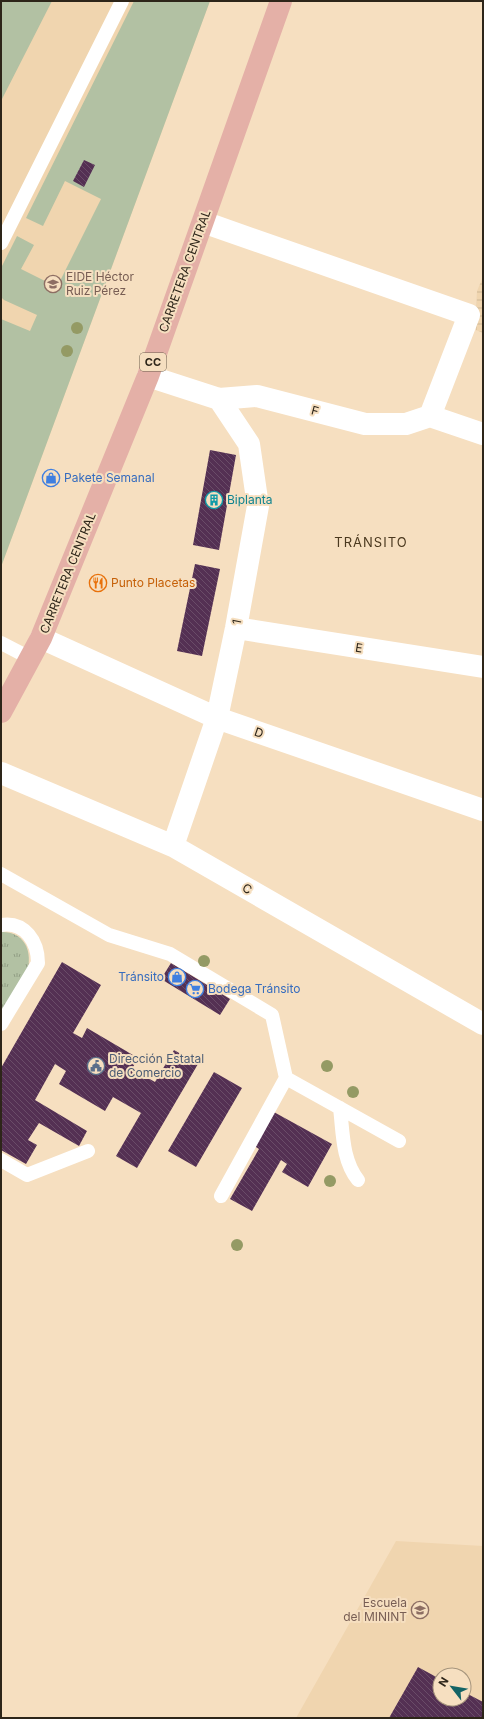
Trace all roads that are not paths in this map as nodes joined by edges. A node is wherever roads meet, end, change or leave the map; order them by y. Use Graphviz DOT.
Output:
graph roads {
  1 [pos="122,1"];
  2 [pos="281,1"];
  3 [pos="203,222"];
  4 [pos="1,243"];
  5 [pos="476,318"];
  6 [pos="148,376"];
  7 [pos="219,399"];
  8 [pos="430,416"];
  9 [pos="483,434"];
  10 [pos="236,628"];
  11 [pos="41,638"];
  12 [pos="1,643"];
  13 [pos="30,658"];
  14 [pos="483,667"];
  15 [pos="1,712"];
  16 [pos="217,718"];
  17 [pos="1,773"];
  18 [pos="483,810"];
  19 [pos="173,846"];
  20 [pos="1,874"];
  21 [pos="1,925"];
  22 [pos="1,1024"];
  23 [pos="483,1024"];
  24 [pos="286,1078"];
  25 [pos="340,1108"];
  26 [pos="399,1141"];
  27 [pos="88,1151"];
  28 [pos="1,1160"];
  29 [pos="358,1180"];
  30 [pos="221,1196"];
  1 -- 4 [label="lane"];
  2 -- 3 [label="main road, CARRETERA CENTRAL / CC"];
  3 -- 5 [label="street"];
  3 -- 6 [label="main road, CARRETERA CENTRAL / CC"];
  5 -- 8 [label="street"];
  6 -- 7 [label="street, F"];
  6 -- 11 [label="main road, CARRETERA CENTRAL / CC"];
  7 -- 8 [label="street, F"];
  7 -- 10 [label="street, 1"];
  8 -- 9 [label="street"];
  10 -- 14 [label="street, E"];
  10 -- 16 [label="street, 1"];
  11 -- 13 [label="main road, CARRETERA CENTRAL / CC"];
  11 -- 16 [label="street, D"];
  12 -- 13 [label="lane"];
  13 -- 15 [label="main road, CARRETERA CENTRAL / CC"];
  16 -- 18 [label="street, D"];
  16 -- 19 [label="street, 1"];
  17 -- 19 [label="street, C"];
  19 -- 23 [label="street, C"];
  20 -- 24 [label="lane"];
  21 -- 22 [label="lane"];
  24 -- 25 [label="lane"];
  24 -- 30 [label="lane"];
  25 -- 26 [label="lane"];
  25 -- 29 [label="lane"];
  27 -- 28 [label="lane"];
}
